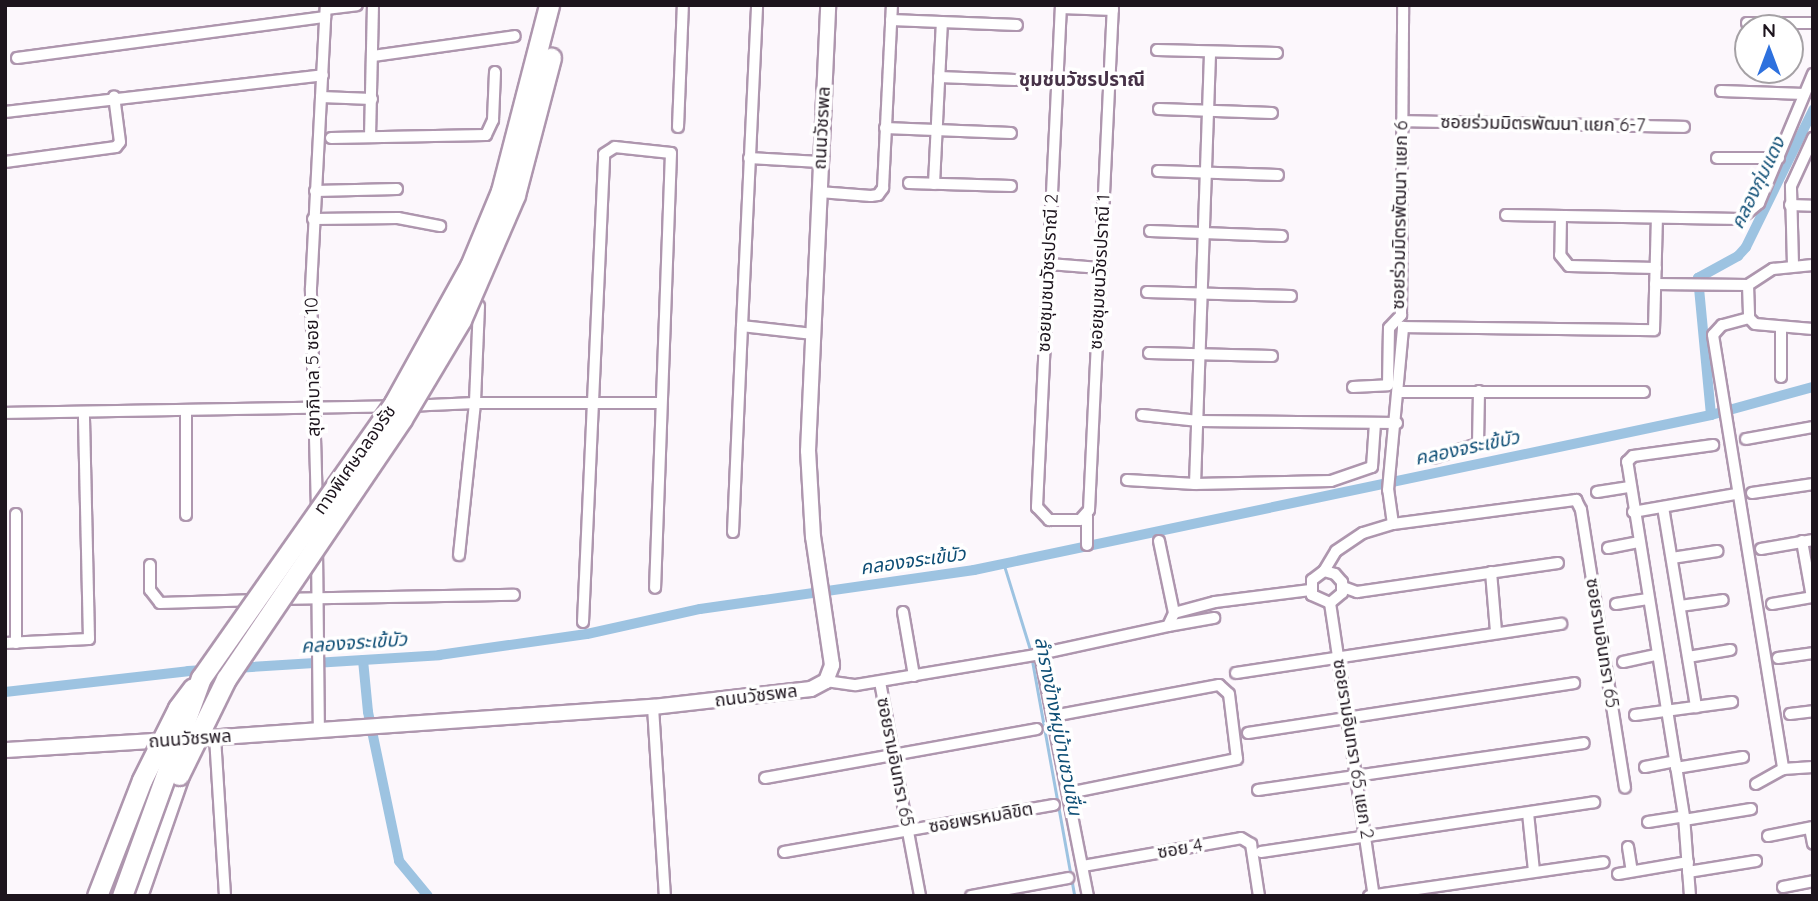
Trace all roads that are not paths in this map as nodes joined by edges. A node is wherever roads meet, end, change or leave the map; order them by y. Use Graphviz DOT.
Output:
graph roads {
  1 [pos="356,5"];
  2 [pos="373,5"];
  3 [pos="550,5"];
  4 [pos="563,5"];
  5 [pos="683,5"];
  6 [pos="757,5"];
  7 [pos="828,5"];
  8 [pos="892,5"];
  9 [pos="1404,5"];
  10 [pos="1061,7"];
  11 [pos="1113,8"];
  12 [pos="326,10"];
  13 [pos="891,20"];
  14 [pos="942,22"];
  15 [pos="1017,25"];
  16 [pos="515,36"];
  17 [pos="1157,50"];
  18 [pos="1210,53"];
  19 [pos="1277,53"];
  20 [pos="373,56"];
  21 [pos="17,58"];
  22 [pos="495,72"];
  23 [pos="1813,74"];
  24 [pos="323,75"];
  25 [pos="939,77"];
  26 [pos="1015,80"];
  27 [pos="1721,91"];
  28 [pos="1804,94"];
  29 [pos="114,96"];
  30 [pos="321,97"];
  31 [pos="372,99"];
  32 [pos="1159,109"];
  33 [pos="5,112"];
  34 [pos="1209,113"];
  35 [pos="1272,113"];
  36 [pos="1402,121"];
  37 [pos="678,127"];
  38 [pos="1684,127"];
  39 [pos="885,128"];
  40 [pos="937,130"];
  41 [pos="1011,133"];
  42 [pos="370,137"];
  43 [pos="331,138"];
  44 [pos="1811,144"];
  45 [pos="749,158"];
  46 [pos="1717,158"];
  47 [pos="1779,158"];
  48 [pos="5,162"];
  49 [pos="820,162"];
  50 [pos="1158,171"];
  51 [pos="1205,175"];
  52 [pos="1278,175"];
  53 [pos="909,183"];
  54 [pos="934,184"];
  55 [pos="1012,186"];
  56 [pos="397,189"];
  57 [pos="315,191"];
  58 [pos="819,192"];
  59 [pos="1790,205"];
  60 [pos="1813,206"];
  61 [pos="1506,215"];
  62 [pos="1561,216"];
  63 [pos="1657,218"];
  64 [pos="313,219"];
  65 [pos="440,226"];
  66 [pos="1150,231"];
  67 [pos="1203,234"];
  68 [pos="1282,236"];
  69 [pos="1049,264"];
  70 [pos="1793,265"];
  71 [pos="1813,265"];
  72 [pos="1100,268"];
  73 [pos="1656,268"];
  74 [pos="1659,284"];
  75 [pos="1748,285"];
  76 [pos="1147,292"];
  77 [pos="1203,295"];
  78 [pos="1291,296"];
  79 [pos="479,306"];
  80 [pos="1749,318"];
  81 [pos="742,326"];
  82 [pos="1781,329"];
  83 [pos="1813,329"];
  84 [pos="813,334"];
  85 [pos="1149,353"];
  86 [pos="1272,356"];
  87 [pos="1201,357"];
  88 [pos="1781,377"];
  89 [pos="1353,387"];
  90 [pos="1479,391"];
  91 [pos="1399,392"];
  92 [pos="1644,392"];
  93 [pos="590,402"];
  94 [pos="475,403"];
  95 [pos="661,403"];
  96 [pos="313,410"];
  97 [pos="186,412"];
  98 [pos="5,413"];
  99 [pos="84,415"];
  100 [pos="1142,415"];
  101 [pos="1199,421"];
  102 [pos="1375,423"];
  103 [pos="1398,423"];
  104 [pos="1813,427"];
  105 [pos="1746,439"];
  106 [pos="1713,446"];
  107 [pos="1433,458"];
  108 [pos="1126,480"];
  109 [pos="1195,484"];
  110 [pos="1813,484"];
  111 [pos="1630,487"];
  112 [pos="1597,492"];
  113 [pos="1752,493"];
  114 [pos="1736,494"];
  115 [pos="1664,507"];
  116 [pos="1633,512"];
  117 [pos="16,514"];
  118 [pos="186,515"];
  119 [pos="1087,516"];
  120 [pos="1393,524"];
  121 [pos="733,532"];
  122 [pos="1159,541"];
  123 [pos="1807,541"];
  124 [pos="1639,542"];
  125 [pos="1087,545"];
  126 [pos="1608,548"];
  127 [pos="1762,549"];
  128 [pos="1717,551"];
  129 [pos="459,555"];
  130 [pos="1672,558"];
  131 [pos="1558,563"];
  132 [pos="150,565"];
  133 [pos="1324,571"];
  134 [pos="1491,572"];
  135 [pos="1343,587"];
  136 [pos="655,588"];
  137 [pos="1310,590"];
  138 [pos="514,595"];
  139 [pos="1812,597"];
  140 [pos="316,598"];
  141 [pos="1648,599"];
  142 [pos="1723,600"];
  143 [pos="1330,603"];
  144 [pos="1616,604"];
  145 [pos="1772,604"];
  146 [pos="1680,606"];
  147 [pos="902,611"];
  148 [pos="1174,613"];
  149 [pos="1213,618"];
  150 [pos="583,622"];
  151 [pos="1561,624"];
  152 [pos="1168,626"];
  153 [pos="1496,632"];
  154 [pos="10,643"];
  155 [pos="1730,650"];
  156 [pos="1813,653"];
  157 [pos="1033,655"];
  158 [pos="1657,655"];
  159 [pos="1339,656"];
  160 [pos="1688,657"];
  161 [pos="1779,658"];
  162 [pos="1623,662"];
  163 [pos="1236,673"];
  164 [pos="914,676"];
  165 [pos="201,678"];
  166 [pos="826,681"];
  167 [pos="880,682"];
  168 [pos="1574,683"];
  169 [pos="1732,702"];
  170 [pos="653,707"];
  171 [pos="1696,707"];
  172 [pos="1666,710"];
  173 [pos="1813,711"];
  174 [pos="1790,714"];
  175 [pos="1635,715"];
  176 [pos="1053,716"];
  177 [pos="1349,717"];
  178 [pos="319,729"];
  179 [pos="1037,729"];
  180 [pos="1248,733"];
  181 [pos="215,737"];
  182 [pos="1584,743"];
  183 [pos="5,750"];
  184 [pos="893,756"];
  185 [pos="1743,757"];
  186 [pos="1675,765"];
  187 [pos="1645,766"];
  188 [pos="1813,767"];
  189 [pos="1783,769"];
  190 [pos="1358,776"];
  191 [pos="765,778"];
  192 [pos="1756,784"];
  193 [pos="1625,788"];
  194 [pos="1258,790"];
  195 [pos="1068,793"];
  196 [pos="1594,802"];
  197 [pos="1054,805"];
  198 [pos="1751,809"];
  199 [pos="1528,813"];
  200 [pos="1684,818"];
  201 [pos="1648,822"];
  202 [pos="1811,827"];
  203 [pos="907,830"];
  204 [pos="1367,836"];
  205 [pos="1768,836"];
  206 [pos="1813,844"];
  207 [pos="1628,847"];
  208 [pos="784,852"];
  209 [pos="1261,852"];
  210 [pos="1756,861"];
  211 [pos="1604,862"];
  212 [pos="1083,866"];
  213 [pos="1688,867"];
  214 [pos="1534,872"];
  215 [pos="1632,872"];
  216 [pos="1618,874"];
  217 [pos="1068,878"];
  218 [pos="1813,881"];
  219 [pos="1783,887"];
  220 [pos="97,896"];
  221 [pos="122,896"];
  222 [pos="137,896"];
  223 [pos="225,896"];
  224 [pos="666,896"];
  225 [pos="920,896"];
  226 [pos="971,896"];
  227 [pos="1088,896"];
  228 [pos="1259,896"];
  229 [pos="1372,896"];
  230 [pos="1690,896"];
  1 -- 12 [label="street"];
  2 -- 20 [label="street"];
  3 -- 165 [label="highway, ทางพิเศษฉลองรัช, bridge"];
  4 -- 222 [label="highway, ทางพิเศษฉลองรัช, bridge"];
  5 -- 37 [label="street"];
  6 -- 45 [label="street"];
  7 -- 49 [label="main road, ถนนวัชรพล"];
  8 -- 13 [label="street"];
  9 -- 36 [label="street, ซอยร่วมมิตรพัฒนา แยก 6"];
  10 -- 11 [label="street"];
  10 -- 69 [label="street, ซอยชุมชนวัชรปราณี 2"];
  11 -- 72 [label="street, ซอยชุมชนวัชรปราณี 1"];
  12 -- 21 [label="street"];
  12 -- 24 [label="street, สุขาภิบาล 5 ซอย 10"];
  13 -- 14 [label="street"];
  13 -- 39 [label="street"];
  14 -- 15 [label="street"];
  14 -- 25 [label="street"];
  16 -- 20 [label="street"];
  17 -- 18 [label="street"];
  18 -- 19 [label="street"];
  18 -- 34 [label="street"];
  20 -- 31 [label="street"];
  22 -- 42 [label="street"];
  23 -- 28 [label="street"];
  24 -- 29 [label="street"];
  24 -- 30 [label="street, สุขาภิบาล 5 ซอย 10"];
  25 -- 26 [label="street"];
  25 -- 40 [label="street"];
  27 -- 28 [label="street"];
  28 -- 47 [label="street"];
  29 -- 33 [label="street"];
  29 -- 48 [label="street"];
  30 -- 31 [label="street"];
  30 -- 57 [label="street, สุขาภิบาล 5 ซอย 10"];
  31 -- 42 [label="street"];
  32 -- 34 [label="street"];
  34 -- 35 [label="street"];
  34 -- 51 [label="street"];
  36 -- 38 [label="street, ซอยร่วมมิตรพัฒนา แยก 6-7"];
  36 -- 89 [label="street, ซอยร่วมมิตรพัฒนา แยก 6"];
  39 -- 40 [label="street"];
  39 -- 58 [label="street"];
  40 -- 41 [label="street"];
  40 -- 54 [label="street"];
  42 -- 43 [label="street"];
  44 -- 59 [label="street"];
  45 -- 49 [label="street"];
  45 -- 81 [label="street"];
  46 -- 47 [label="street"];
  47 -- 63 [label="street"];
  49 -- 58 [label="main road, ถนนวัชรพล"];
  50 -- 51 [label="street"];
  51 -- 52 [label="street"];
  51 -- 67 [label="street"];
  53 -- 54 [label="street"];
  54 -- 55 [label="street"];
  56 -- 57 [label="street"];
  57 -- 64 [label="street, สุขาภิบาล 5 ซอย 10"];
  58 -- 84 [label="main road, ถนนวัชรพล"];
  59 -- 60 [label="street"];
  59 -- 70 [label="street"];
  61 -- 62 [label="street"];
  62 -- 63 [label="street"];
  62 -- 73 [label="street"];
  63 -- 73 [label="street"];
  64 -- 65 [label="street"];
  64 -- 96 [label="street, สุขาภิบาล 5 ซอย 10"];
  66 -- 67 [label="street"];
  67 -- 68 [label="street"];
  67 -- 77 [label="street"];
  69 -- 72 [label="street"];
  69 -- 119 [label="street, ซอยชุมชนวัชรปราณี 2"];
  70 -- 71 [label="street"];
  70 -- 75 [label="street"];
  72 -- 119 [label="street, ซอยชุมชนวัชรปราณี 1"];
  73 -- 74 [label="street"];
  74 -- 75 [label="street"];
  74 -- 91 [label="street"];
  75 -- 80 [label="street"];
  76 -- 77 [label="street"];
  77 -- 78 [label="street"];
  77 -- 87 [label="street"];
  79 -- 94 [label="street"];
  80 -- 82 [label="street"];
  80 -- 114 [label="street"];
  81 -- 84 [label="street"];
  81 -- 121 [label="street"];
  82 -- 83 [label="street"];
  82 -- 88 [label="street"];
  84 -- 166 [label="main road, ถนนวัชรพล"];
  85 -- 87 [label="street"];
  86 -- 87 [label="street"];
  87 -- 101 [label="street"];
  90 -- 91 [label="street"];
  90 -- 92 [label="street"];
  90 -- 107 [label="street"];
  91 -- 103 [label="street"];
  93 -- 94 [label="street"];
  93 -- 95 [label="street"];
  93 -- 95 [label="street"];
  93 -- 150 [label="street"];
  94 -- 96 [label="street"];
  94 -- 129 [label="street"];
  95 -- 136 [label="street"];
  96 -- 97 [label="street"];
  96 -- 140 [label="street, สุขาภิบาล 5 ซอย 10"];
  97 -- 99 [label="street"];
  97 -- 118 [label="street"];
  98 -- 99 [label="street"];
  99 -- 154 [label="street"];
  100 -- 101 [label="street"];
  101 -- 102 [label="street"];
  101 -- 109 [label="street"];
  102 -- 103 [label="street"];
  102 -- 109 [label="street"];
  103 -- 120 [label="street"];
  104 -- 105 [label="street"];
  106 -- 111 [label="street"];
  108 -- 109 [label="street"];
  110 -- 113 [label="street"];
  111 -- 112 [label="street"];
  111 -- 116 [label="street"];
  114 -- 115 [label="street"];
  114 -- 189 [label="street"];
  115 -- 116 [label="street"];
  115 -- 130 [label="street"];
  116 -- 124 [label="street"];
  117 -- 154 [label="street"];
  119 -- 125 [label="street, ซอยชุมชนวัชรปราณี 1"];
  120 -- 133 [label="street"];
  120 -- 193 [label="street, ซอยรามอินทรา 65"];
  122 -- 148 [label="street"];
  123 -- 127 [label="street"];
  123 -- 139 [label="street"];
  124 -- 126 [label="street"];
  124 -- 141 [label="street"];
  128 -- 130 [label="street"];
  130 -- 146 [label="street"];
  131 -- 134 [label="street"];
  132 -- 140 [label="street"];
  133 -- 135 [label="street"];
  133 -- 137 [label="street"];
  134 -- 135 [label="street"];
  134 -- 153 [label="street"];
  135 -- 143 [label="street"];
  137 -- 143 [label="street"];
  137 -- 148 [label="street"];
  138 -- 140 [label="street"];
  139 -- 145 [label="street"];
  140 -- 178 [label="street, สุขาภิบาล 5 ซอย 10"];
  141 -- 144 [label="street"];
  141 -- 158 [label="street"];
  142 -- 146 [label="street"];
  143 -- 159 [label="street, ซอยรามอินทรา 65 แยก 2"];
  146 -- 160 [label="street"];
  147 -- 164 [label="street"];
  148 -- 152 [label="street"];
  149 -- 152 [label="street"];
  151 -- 153 [label="street"];
  152 -- 157 [label="street"];
  153 -- 159 [label="street"];
  155 -- 160 [label="street"];
  156 -- 161 [label="street"];
  157 -- 164 [label="street"];
  157 -- 176 [label="street"];
  158 -- 162 [label="street"];
  158 -- 172 [label="street"];
  159 -- 163 [label="street"];
  159 -- 177 [label="street, ซอยรามอินทรา 65 แยก 2"];
  160 -- 171 [label="street"];
  164 -- 167 [label="street"];
  165 -- 220 [label="highway, bridge"];
  165 -- 221 [label="highway, ทางพิเศษฉลองรัช, bridge"];
  166 -- 167 [label="street, ซอยรามอินทรา 65"];
  166 -- 170 [label="main road, ถนนวัชรพล"];
  167 -- 184 [label="street, ซอยรามอินทรา 65"];
  168 -- 177 [label="street"];
  169 -- 171 [label="street"];
  170 -- 178 [label="main road, ถนนวัชรพล"];
  170 -- 224 [label="street"];
  171 -- 172 [label="street"];
  172 -- 175 [label="street"];
  172 -- 186 [label="street"];
  173 -- 174 [label="street"];
  176 -- 195 [label="street"];
  176 -- 195 [label="street"];
  177 -- 180 [label="street"];
  177 -- 190 [label="street, ซอยรามอินทรา 65 แยก 2"];
  178 -- 181 [label="main road, ถนนวัชรพล"];
  179 -- 184 [label="street"];
  181 -- 183 [label="main road, ถนนวัชรพล"];
  181 -- 223 [label="street"];
  182 -- 190 [label="street"];
  184 -- 191 [label="street"];
  184 -- 203 [label="street, ซอยรามอินทรา 65"];
  185 -- 186 [label="street"];
  186 -- 187 [label="street"];
  186 -- 200 [label="street"];
  188 -- 189 [label="street"];
  189 -- 192 [label="street"];
  190 -- 194 [label="street"];
  190 -- 204 [label="street, ซอยรามอินทรา 65 แยก 2"];
  195 -- 212 [label="street"];
  196 -- 199 [label="street"];
  197 -- 203 [label="street, ซอยพรหมลิขิต"];
  198 -- 200 [label="street"];
  199 -- 204 [label="street"];
  199 -- 214 [label="street"];
  200 -- 201 [label="street"];
  200 -- 213 [label="street"];
  202 -- 205 [label="street"];
  202 -- 206 [label="street"];
  203 -- 208 [label="street, ซอยพรหมลิขิต"];
  203 -- 225 [label="street, ซอยรามอินทรา 65"];
  204 -- 209 [label="street"];
  204 -- 229 [label="street, ซอยรามอินทรา 65 แยก 2"];
  207 -- 215 [label="street"];
  210 -- 213 [label="street"];
  211 -- 214 [label="street"];
  212 -- 227 [label="street"];
  212 -- 228 [label="street, ซอย 4"];
  213 -- 215 [label="street"];
  213 -- 230 [label="street"];
  214 -- 229 [label="street"];
  215 -- 216 [label="street"];
  217 -- 226 [label="street"];
  218 -- 219 [label="street"];
}
